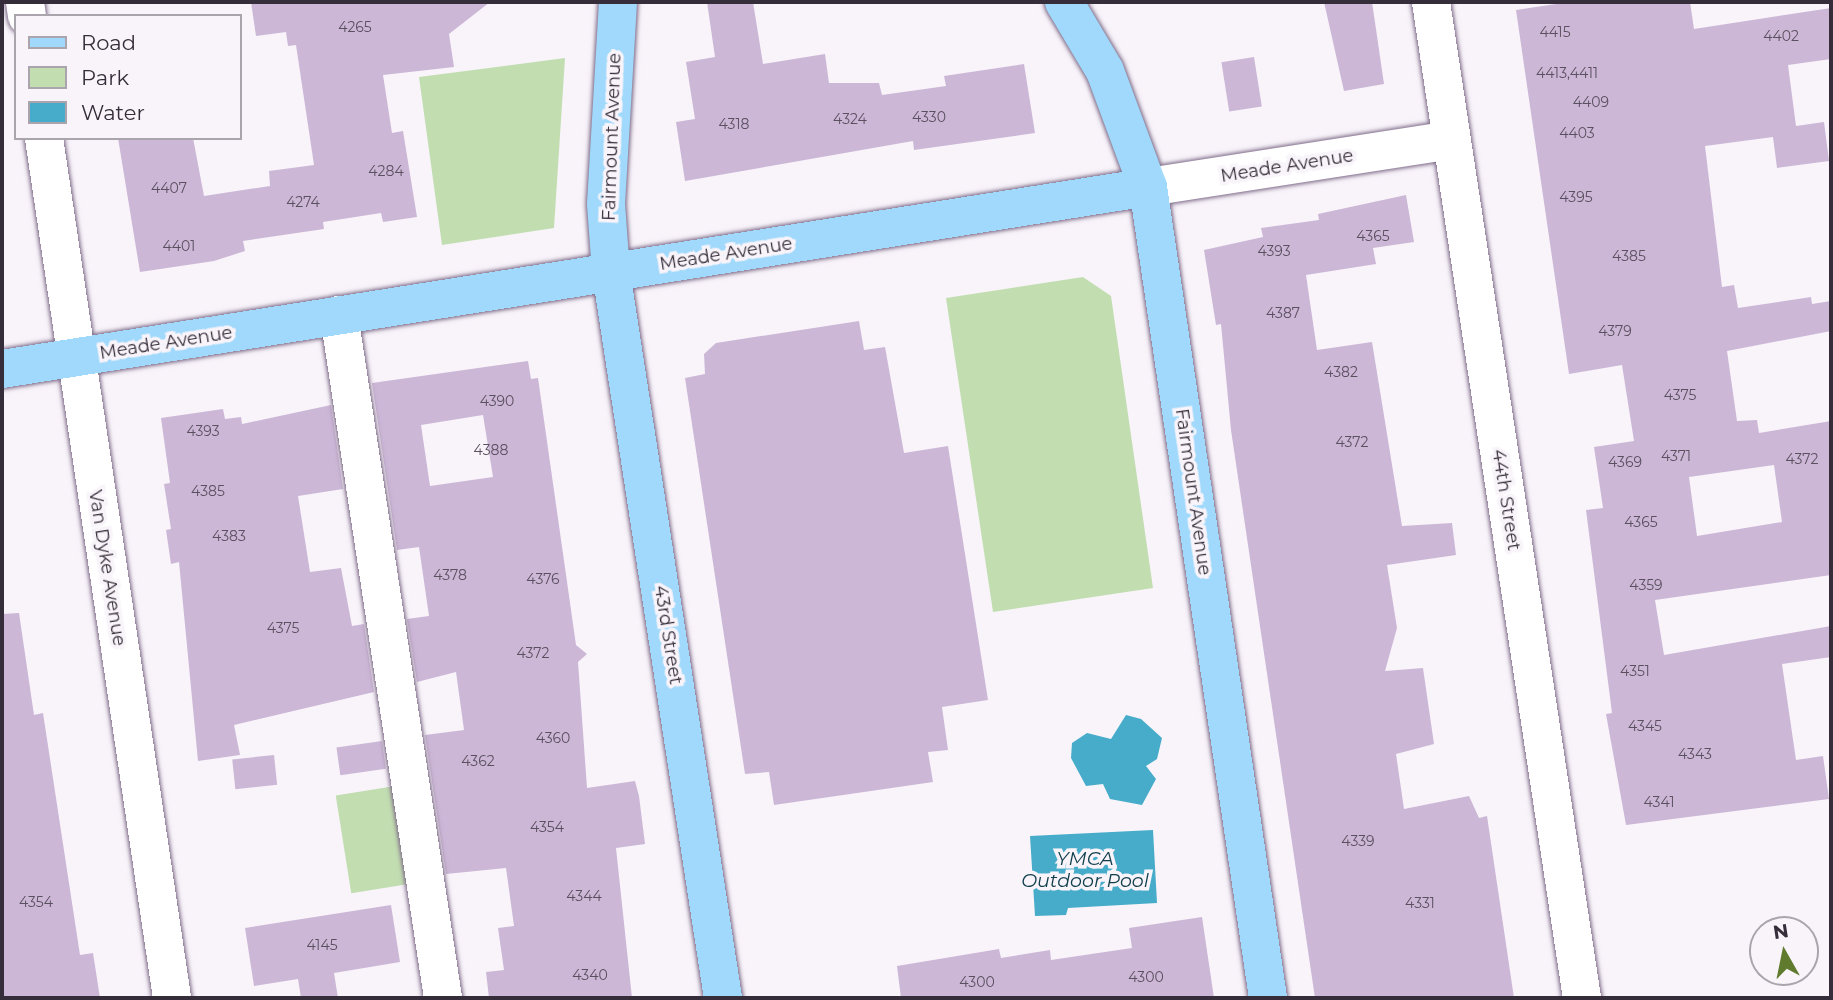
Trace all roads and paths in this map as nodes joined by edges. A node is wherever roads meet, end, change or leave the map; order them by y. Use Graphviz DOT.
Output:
graph roads {
  1 [pos="618,2"];
  2 [pos="1064,2"];
  3 [pos="1431,2"];
  4 [pos="44,140"];
  5 [pos="1451,140"];
  6 [pos="1148,187"];
  7 [pos="611,272"];
  8 [pos="339,315"];
  9 [pos="77,357"];
  10 [pos="2,369"];
  11 [pos="172,998"];
  12 [pos="443,998"];
  13 [pos="723,998"];
  14 [pos="1268,998"];
  15 [pos="1583,998"];
  1 -- 7 [label="main road, Fairmount Avenue"];
  2 -- 6 [label="main road, Fairmount Avenue"];
  3 -- 5 [label="street, 44th Street"];
  4 -- 9 [label="street, Van Dyke Avenue"];
  5 -- 6 [label="street, Meade Avenue"];
  5 -- 15 [label="street, 44th Street"];
  6 -- 7 [label="main road, Meade Avenue"];
  6 -- 14 [label="main road, Fairmount Avenue"];
  7 -- 8 [label="main road, Meade Avenue"];
  7 -- 13 [label="main road, 43rd Street"];
  8 -- 9 [label="main road, Meade Avenue"];
  8 -- 12 [label="street"];
  9 -- 10 [label="main road, Meade Avenue"];
  9 -- 11 [label="street, Van Dyke Avenue"];
}
